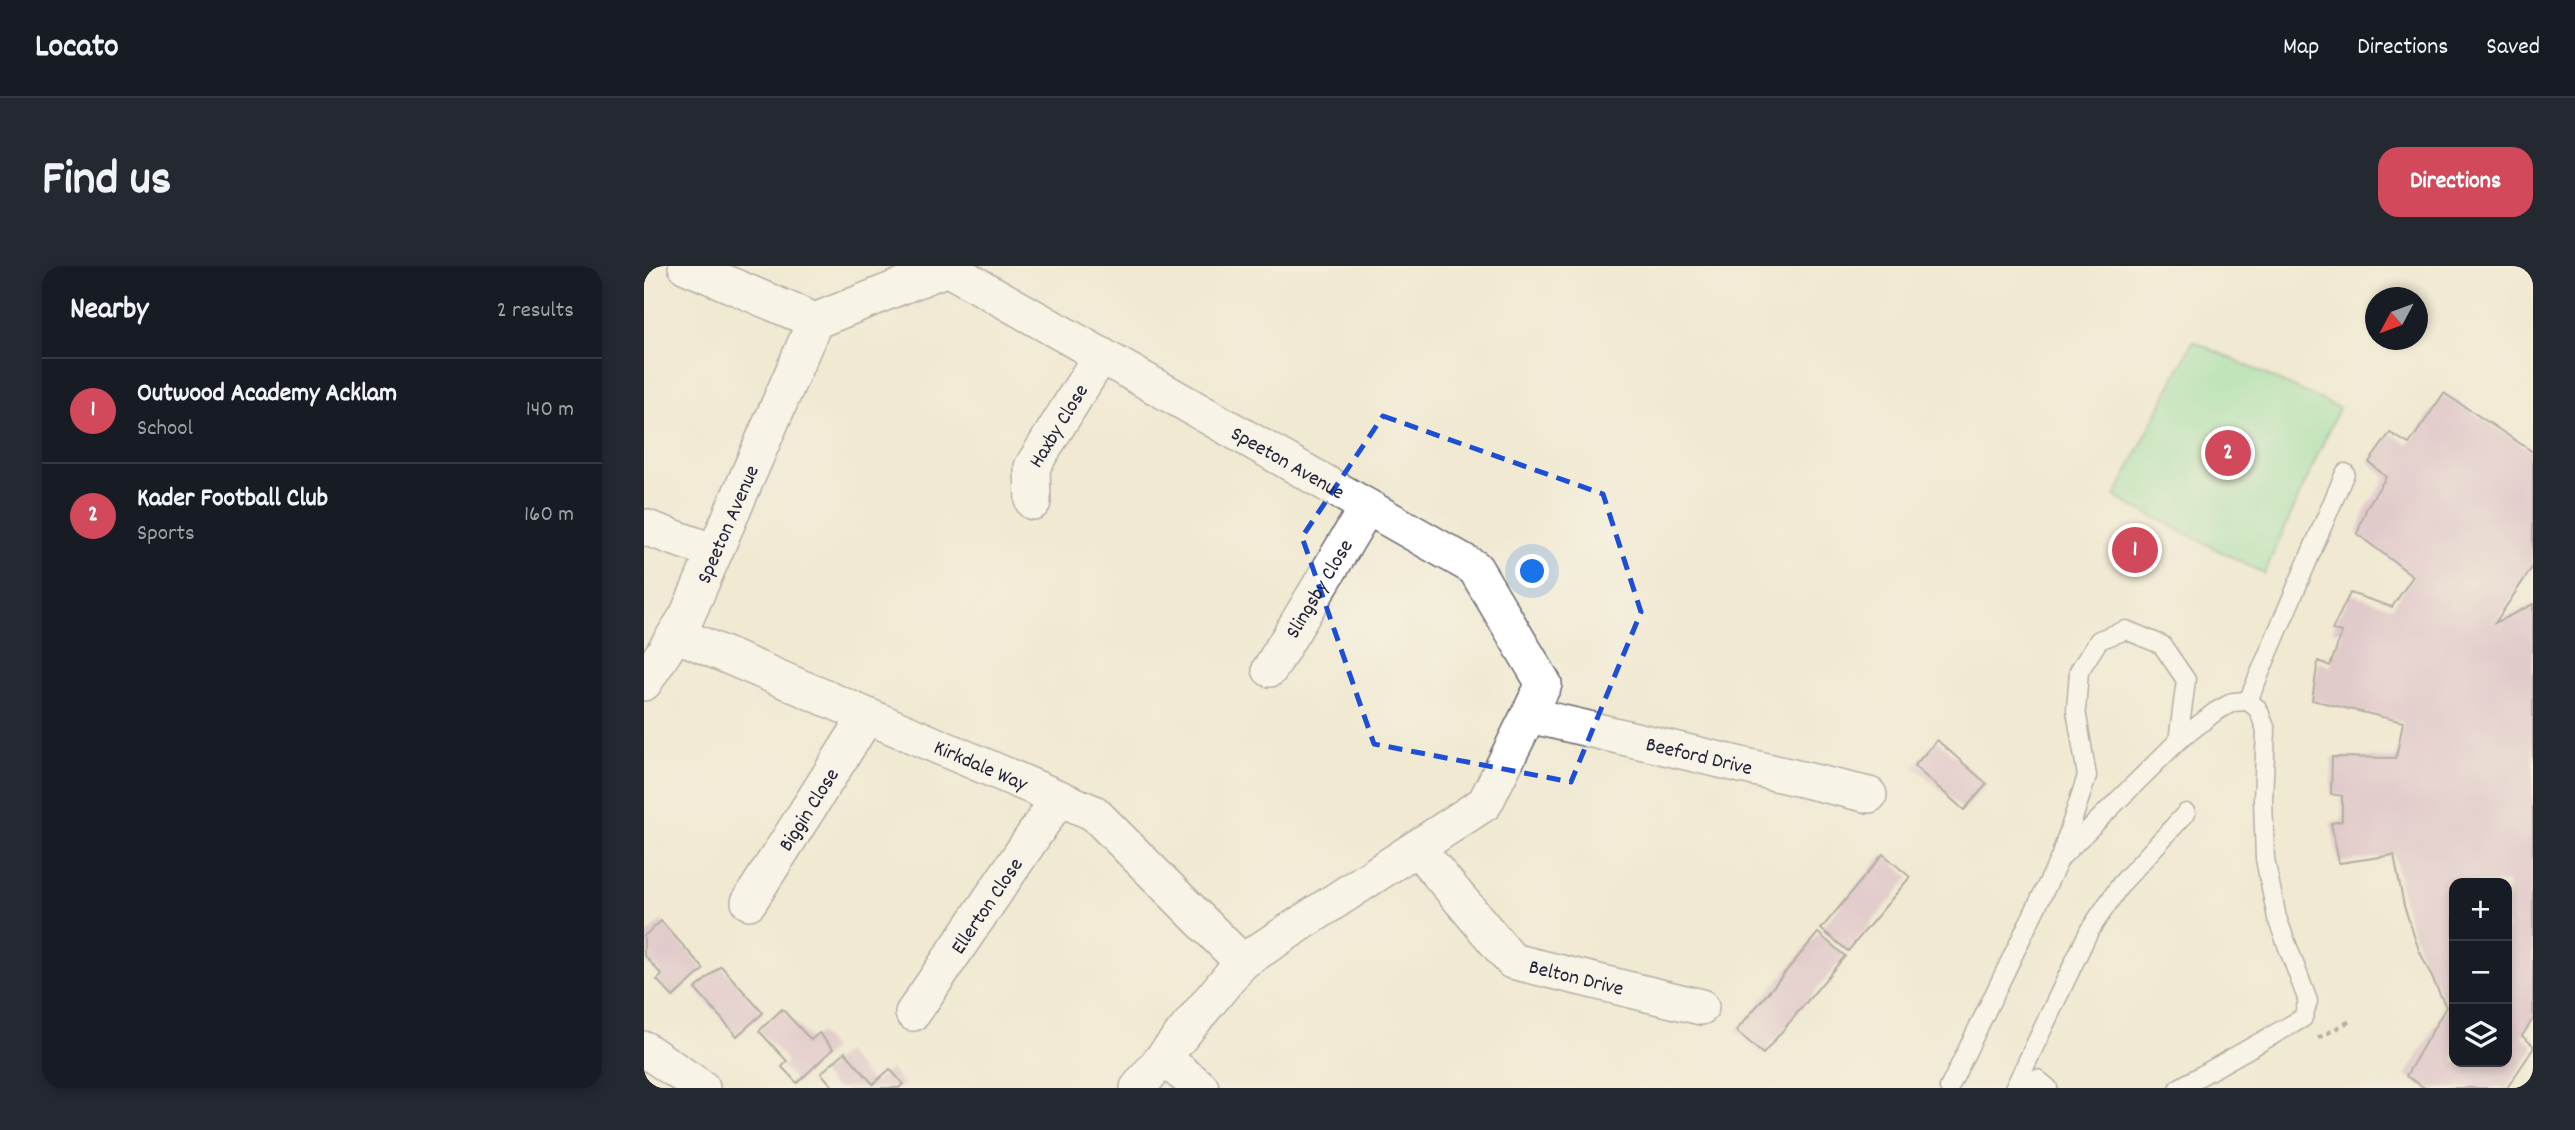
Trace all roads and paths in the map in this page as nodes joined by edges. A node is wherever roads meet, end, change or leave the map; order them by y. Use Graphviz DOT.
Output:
graph roads {
  1 [pos="686,266"];
  2 [pos="815,321"];
  3 [pos="1101,355"];
  4 [pos="2345,473"];
  5 [pos="1033,502"];
  6 [pos="1367,507"];
  7 [pos="644,527"];
  8 [pos="715,552"];
  9 [pos="676,634"];
  10 [pos="1270,669"];
  11 [pos="644,683"];
  12 [pos="2248,701"];
  13 [pos="1529,715"];
  14 [pos="867,716"];
  15 [pos="2178,741"];
  16 [pos="1869,795"];
  17 [pos="1059,798"];
  18 [pos="2186,813"];
  19 [pos="1417,848"];
  20 [pos="2060,858"];
  21 [pos="748,902"];
  22 [pos="1242,962"];
  23 [pos="1701,1007"];
  24 [pos="913,1013"];
  25 [pos="644,1049"];
  26 [pos="1163,1058"];
  27 [pos="2015,1086"];
  28 [pos="702,1088"];
  29 [pos="1138,1088"];
  30 [pos="1201,1088"];
  31 [pos="1949,1088"];
  32 [pos="2048,1088"];
  33 [pos="2179,1088"];
  1 -- 2 [label="street"];
  2 -- 3 [label="street, Speeton Avenue"];
  2 -- 8 [label="street, Speeton Avenue"];
  3 -- 5 [label="street, Haxby Close"];
  3 -- 6 [label="street, Speeton Avenue"];
  4 -- 12 [label="lane"];
  6 -- 10 [label="street, Slingsby Close"];
  6 -- 13 [label="street, Speeton Avenue"];
  7 -- 8 [label="street"];
  8 -- 9 [label="street, Speeton Avenue"];
  9 -- 11 [label="street, Speeton Avenue"];
  9 -- 14 [label="street, Kirkdale Way"];
  12 -- 15 [label="lane"];
  12 -- 33 [label="lane"];
  13 -- 16 [label="street, Beeford Drive"];
  13 -- 19 [label="street, Speeton Avenue"];
  14 -- 17 [label="street, Kirkdale Way"];
  14 -- 21 [label="street, Biggin Close"];
  15 -- 20 [label="lane"];
  15 -- 20 [label="lane"];
  17 -- 22 [label="street, Kirkdale Way"];
  17 -- 24 [label="street, Ellerton Close"];
  18 -- 27 [label="lane"];
  19 -- 22 [label="street, Speeton Avenue"];
  19 -- 23 [label="street, Belton Drive"];
  20 -- 31 [label="lane"];
  22 -- 26 [label="street, Speeton Avenue"];
  25 -- 28 [label="street"];
  26 -- 29 [label="street, Speeton Avenue"];
  26 -- 30 [label="street"];
  27 -- 32 [label="lane"];
}
